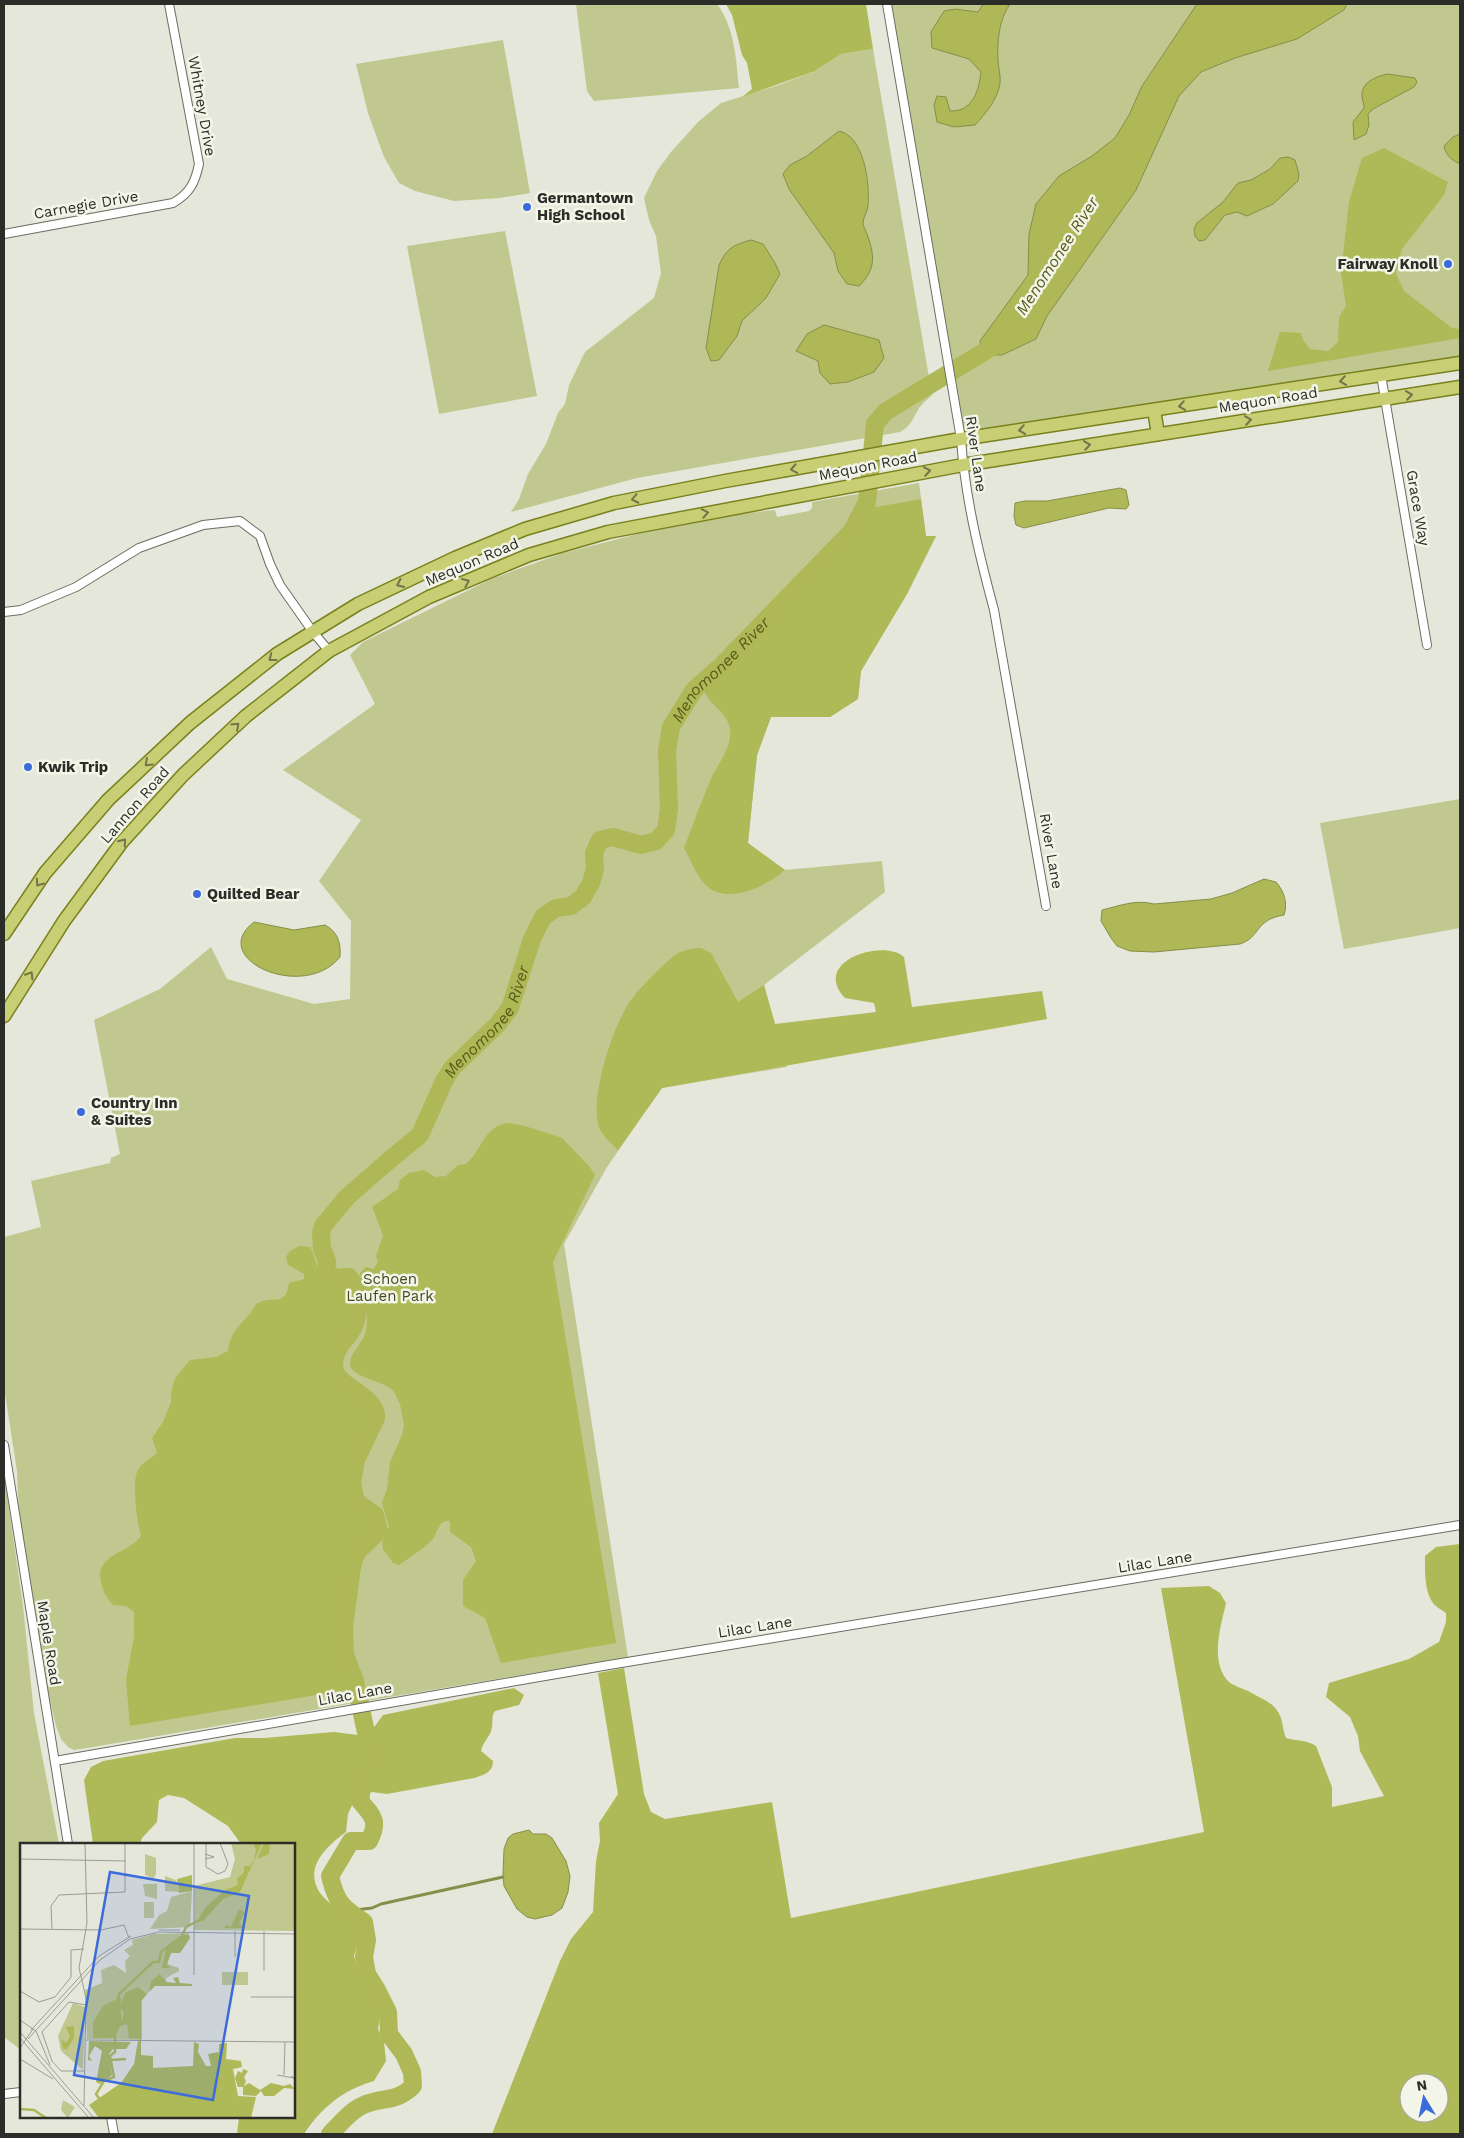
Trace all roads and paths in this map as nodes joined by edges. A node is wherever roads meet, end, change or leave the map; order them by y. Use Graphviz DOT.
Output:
graph roads {
  1 [pos="170,4"];
  2 [pos="886,4"];
  3 [pos="173,203"];
  4 [pos="4,234"];
  5 [pos="1460,363"];
  6 [pos="1381,376"];
  7 [pos="1460,387"];
  8 [pos="1385,398"];
  9 [pos="1154,410"];
  10 [pos="1158,434"];
  11 [pos="961,439"];
  12 [pos="963,464"];
  13 [pos="4,612"];
  14 [pos="313,632"];
  15 [pos="1427,646"];
  16 [pos="328,651"];
  17 [pos="1046,906"];
  18 [pos="4,934"];
  19 [pos="4,1016"];
  20 [pos="4,1446"];
  21 [pos="1460,1525"];
  22 [pos="55,1761"];
  23 [pos="68,1843"];
  24 [pos="20,2092"];
  25 [pos="4,2094"];
  26 [pos="111,2118"];
  27 [pos="114,2134"];
  1 -- 3 [label="street, Whitney Drive"];
  2 -- 11 [label="street, River Lane"];
  3 -- 4 [label="street, Carnegie Drive"];
  5 -- 6 [label="main road, Mequon Road"];
  6 -- 8 [label="street, Grace Way"];
  6 -- 9 [label="main road, Mequon Road, one-way"];
  8 -- 7 [label="main road, Mequon Road, one-way"];
  10 -- 8 [label="main road, Mequon Road, one-way"];
  8 -- 15 [label="street, Grace Way"];
  9 -- 10 [label="main road"];
  9 -- 11 [label="main road, Mequon Road, one-way"];
  12 -- 10 [label="main road, Mequon Road, one-way"];
  11 -- 12 [label="street, River Lane"];
  11 -- 14 [label="main road, Mequon Road, one-way"];
  16 -- 12 [label="main road, Mequon Road, one-way"];
  12 -- 17 [label="street, River Lane"];
  13 -- 14 [label="street"];
  14 -- 16 [label="street"];
  14 -- 18 [label="main road, Lannon Road, one-way"];
  19 -- 16 [label="main road, Lannon Road, one-way"];
  20 -- 22 [label="street, Maple Road"];
  21 -- 22 [label="street, Lilac Lane"];
  22 -- 23 [label="street, Maple Road"];
  24 -- 25 [label="street"];
  26 -- 27 [label="street"];
}
